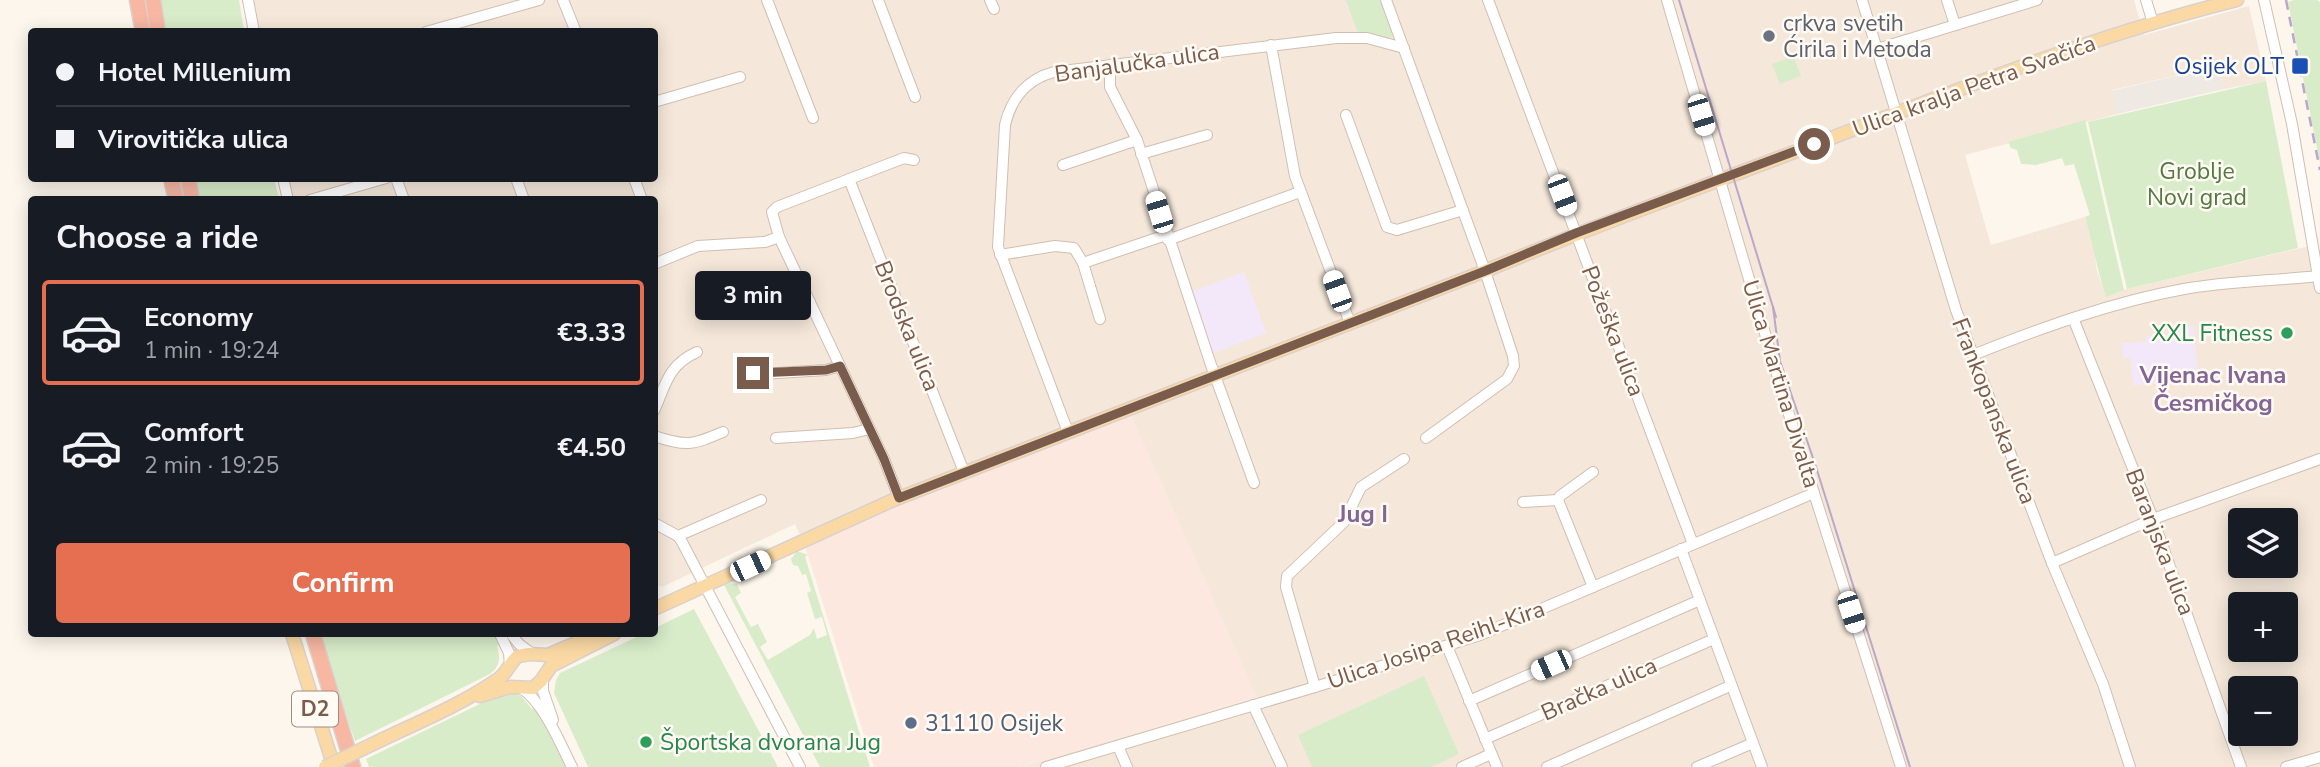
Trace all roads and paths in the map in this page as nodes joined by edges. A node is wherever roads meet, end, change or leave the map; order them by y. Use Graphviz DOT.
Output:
graph roads {
  1 [pos="137,0"];
  2 [pos="153,0"];
  3 [pos="248,0"];
  4 [pos="538,0"];
  5 [pos="564,0"];
  6 [pos="767,0"];
  7 [pos="878,0"];
  8 [pos="1387,0"];
  9 [pos="1488,0"];
  10 [pos="1667,0"];
  11 [pos="1862,0"];
  12 [pos="1947,0"];
  13 [pos="2037,0"];
  14 [pos="2146,0"];
  15 [pos="2237,0"];
  16 [pos="2263,0"];
  17 [pos="2025,2"];
  18 [pos="2153,23"];
  19 [pos="1955,25"];
  20 [pos="142,28"];
  21 [pos="157,28"];
  22 [pos="253,28"];
  23 [pos="440,28"];
  24 [pos="574,28"];
  25 [pos="1271,45"];
  26 [pos="1404,48"];
  27 [pos="1877,49"];
  28 [pos="1110,65"];
  29 [pos="740,77"];
  30 [pos="915,97"];
  31 [pos="658,101"];
  32 [pos="1897,113"];
  33 [pos="1346,115"];
  34 [pos="813,118"];
  35 [pos="1207,135"];
  36 [pos="1137,140"];
  37 [pos="1141,154"];
  38 [pos="914,160"];
  39 [pos="1063,165"];
  40 [pos="849,179"];
  41 [pos="1720,180"];
  42 [pos="372,182"];
  43 [pos="1300,192"];
  44 [pos="324,196"];
  45 [pos="1463,211"];
  46 [pos="1576,233"];
  47 [pos="779,237"];
  48 [pos="1167,237"];
  49 [pos="1000,255"];
  50 [pos="658,262"];
  51 [pos="1083,263"];
  52 [pos="1485,271"];
  53 [pos="2318,276"];
  54 [pos="2320,288"];
  55 [pos="810,302"];
  56 [pos="714,312"];
  57 [pos="1100,318"];
  58 [pos="2073,318"];
  59 [pos="1350,323"];
  60 [pos="697,352"];
  61 [pos="1973,355"];
  62 [pos="840,366"];
  63 [pos="744,375"];
  64 [pos="1214,375"];
  65 [pos="658,402"];
  66 [pos="869,429"];
  67 [pos="723,432"];
  68 [pos="1068,432"];
  69 [pos="658,437"];
  70 [pos="776,438"];
  71 [pos="1426,438"];
  72 [pos="1404,459"];
  73 [pos="2320,459"];
  74 [pos="964,472"];
  75 [pos="1593,472"];
  76 [pos="1254,483"];
  77 [pos="1814,493"];
  78 [pos="899,498"];
  79 [pos="761,500"];
  80 [pos="1558,500"];
  81 [pos="1523,502"];
  82 [pos="2154,519"];
  83 [pos="658,525"];
  84 [pos="678,536"];
  85 [pos="1693,544"];
  86 [pos="1681,549"];
  87 [pos="2052,564"];
  88 [pos="705,587"];
  89 [pos="1593,587"];
  90 [pos="1700,600"];
  91 [pos="658,608"];
  92 [pos="293,637"];
  93 [pos="314,637"];
  94 [pos="501,637"];
  95 [pos="513,637"];
  96 [pos="590,637"];
  97 [pos="608,637"];
  98 [pos="1714,639"];
  99 [pos="1447,646"];
  100 [pos="535,656"];
  101 [pos="510,666"];
  102 [pos="543,677"];
  103 [pos="1730,685"];
  104 [pos="1315,687"];
  105 [pos="522,688"];
  106 [pos="1469,701"];
  107 [pos="453,705"];
  108 [pos="1253,705"];
  109 [pos="558,737"];
  110 [pos="1485,739"];
  111 [pos="1752,743"];
  112 [pos="1118,746"];
  113 [pos="1491,754"];
  114 [pos="2320,757"];
  115 [pos="325,767"];
  116 [pos="334,767"];
  117 [pos="353,767"];
  118 [pos="572,767"];
  119 [pos="800,767"];
  120 [pos="1046,767"];
  121 [pos="1127,767"];
  122 [pos="1282,767"];
  123 [pos="1462,767"];
  124 [pos="1497,767"];
  125 [pos="1547,767"];
  126 [pos="1697,767"];
  127 [pos="1762,767"];
  128 [pos="1901,767"];
  129 [pos="2130,767"];
  130 [pos="2241,767"];
  131 [pos="2287,767"];
  1 -- 20 [label="highway"];
  2 -- 21 [label="highway"];
  3 -- 22 [label="street"];
  4 -- 23 [label="street"];
  5 -- 24 [label="street"];
  6 -- 34 [label="street"];
  7 -- 30 [label="street"];
  8 -- 26 [label="street"];
  9 -- 46 [label="street, Požeška ulica"];
  10 -- 41 [label="street, Ulica Martina Divalta"];
  11 -- 27 [label="street, Frankopanska ulica"];
  12 -- 19 [label="street"];
  13 -- 17 [label="street"];
  14 -- 18 [label="street"];
  15 -- 18 [label="main road, Ulica kralja Petra Svačića"];
  16 -- 53 [label="street"];
  17 -- 19 [label="street"];
  18 -- 32 [label="main road, Ulica kralja Petra Svačića"];
  19 -- 27 [label="street"];
  25 -- 26 [label="street, Banjalučka ulica"];
  25 -- 28 [label="street, Banjalučka ulica"];
  25 -- 43 [label="street"];
  26 -- 45 [label="street"];
  27 -- 32 [label="street, Frankopanska ulica"];
  28 -- 36 [label="street"];
  28 -- 49 [label="street, Banjalučka ulica"];
  29 -- 31 [label="street"];
  32 -- 41 [label="main road, Ulica kralja Petra Svačića"];
  32 -- 61 [label="street, Frankopanska ulica"];
  33 -- 45 [label="street"];
  35 -- 37 [label="street"];
  36 -- 37 [label="street"];
  36 -- 39 [label="street"];
  37 -- 48 [label="street"];
  38 -- 40 [label="street"];
  40 -- 47 [label="street"];
  40 -- 74 [label="street, Brodska ulica"];
  41 -- 46 [label="main road, Ulica kralja Petra Svačića"];
  41 -- 77 [label="street, Ulica Martina Divalta"];
  42 -- 44 [label="street"];
  43 -- 48 [label="street"];
  43 -- 59 [label="street"];
  45 -- 52 [label="street"];
  46 -- 52 [label="main road, Ulica kralja Petra Svačića"];
  46 -- 85 [label="street, Požeška ulica"];
  47 -- 50 [label="street"];
  47 -- 55 [label="street"];
  48 -- 51 [label="street"];
  48 -- 64 [label="street"];
  49 -- 51 [label="street"];
  49 -- 68 [label="street, Banjalučka ulica"];
  51 -- 57 [label="street"];
  52 -- 59 [label="main road, Ulica kralja Petra Svačića"];
  52 -- 71 [label="street"];
  53 -- 54 [label="street"];
  53 -- 58 [label="street"];
  55 -- 56 [label="street"];
  55 -- 62 [label="street"];
  58 -- 61 [label="street"];
  58 -- 82 [label="street, Baranjska ulica"];
  59 -- 64 [label="main road, Ulica kralja Petra Svačića"];
  60 -- 65 [label="street"];
  61 -- 87 [label="street, Frankopanska ulica"];
  62 -- 63 [label="street"];
  62 -- 66 [label="street"];
  64 -- 68 [label="main road, Ulica kralja Petra Svačića"];
  64 -- 76 [label="street"];
  66 -- 70 [label="street"];
  66 -- 78 [label="street"];
  67 -- 69 [label="street"];
  68 -- 74 [label="main road, Ulica kralja Petra Svačića"];
  72 -- 104 [label="street"];
  73 -- 82 [label="street"];
  74 -- 78 [label="main road, Ulica kralja Petra Svačića"];
  75 -- 80 [label="street"];
  77 -- 85 [label="street, Ulica Josipa Reihl-Kira"];
  77 -- 128 [label="street, Ulica Martina Divalta"];
  78 -- 88 [label="main road, Ulica kralja Petra Svačića"];
  79 -- 84 [label="street"];
  80 -- 81 [label="street"];
  80 -- 89 [label="street"];
  82 -- 87 [label="street"];
  82 -- 130 [label="street, Baranjska ulica"];
  83 -- 84 [label="street"];
  84 -- 88 [label="street"];
  85 -- 86 [label="street, Ulica Josipa Reihl-Kira"];
  86 -- 89 [label="street, Ulica Josipa Reihl-Kira"];
  86 -- 90 [label="street"];
  87 -- 129 [label="street, Frankopanska ulica"];
  88 -- 91 [label="main road, Ulica kralja Petra Svačića"];
  88 -- 119 [label="street"];
  89 -- 99 [label="street, Ulica Josipa Reihl-Kira"];
  90 -- 98 [label="street"];
  90 -- 106 [label="street, Bračka ulica"];
  92 -- 116 [label="main road, D2"];
  93 -- 117 [label="highway, D2"];
  94 -- 101 [label="street"];
  95 -- 100 [label="street"];
  96 -- 100 [label="main road"];
  97 -- 102 [label="main road"];
  98 -- 103 [label="street"];
  98 -- 110 [label="street, Bračka ulica"];
  99 -- 104 [label="street, Ulica Josipa Reihl-Kira"];
  99 -- 106 [label="street"];
  100 -- 101 [label="main road"];
  100 -- 102 [label="main road"];
  101 -- 105 [label="main road"];
  101 -- 107 [label="main road"];
  102 -- 105 [label="main road"];
  102 -- 109 [label="street"];
  103 -- 111 [label="street"];
  103 -- 125 [label="street"];
  104 -- 108 [label="street, Ulica Josipa Reihl-Kira"];
  105 -- 107 [label="main road"];
  105 -- 109 [label="street"];
  106 -- 110 [label="street"];
  107 -- 115 [label="main road, bridge"];
  108 -- 112 [label="street, Ulica Josipa Reihl-Kira"];
  108 -- 122 [label="street"];
  109 -- 118 [label="street"];
  110 -- 113 [label="street"];
  111 -- 126 [label="street"];
  111 -- 127 [label="street"];
  112 -- 120 [label="street, Ulica Josipa Reihl-Kira"];
  112 -- 121 [label="street"];
  113 -- 123 [label="street"];
  113 -- 124 [label="street"];
  114 -- 131 [label="street"];
}
